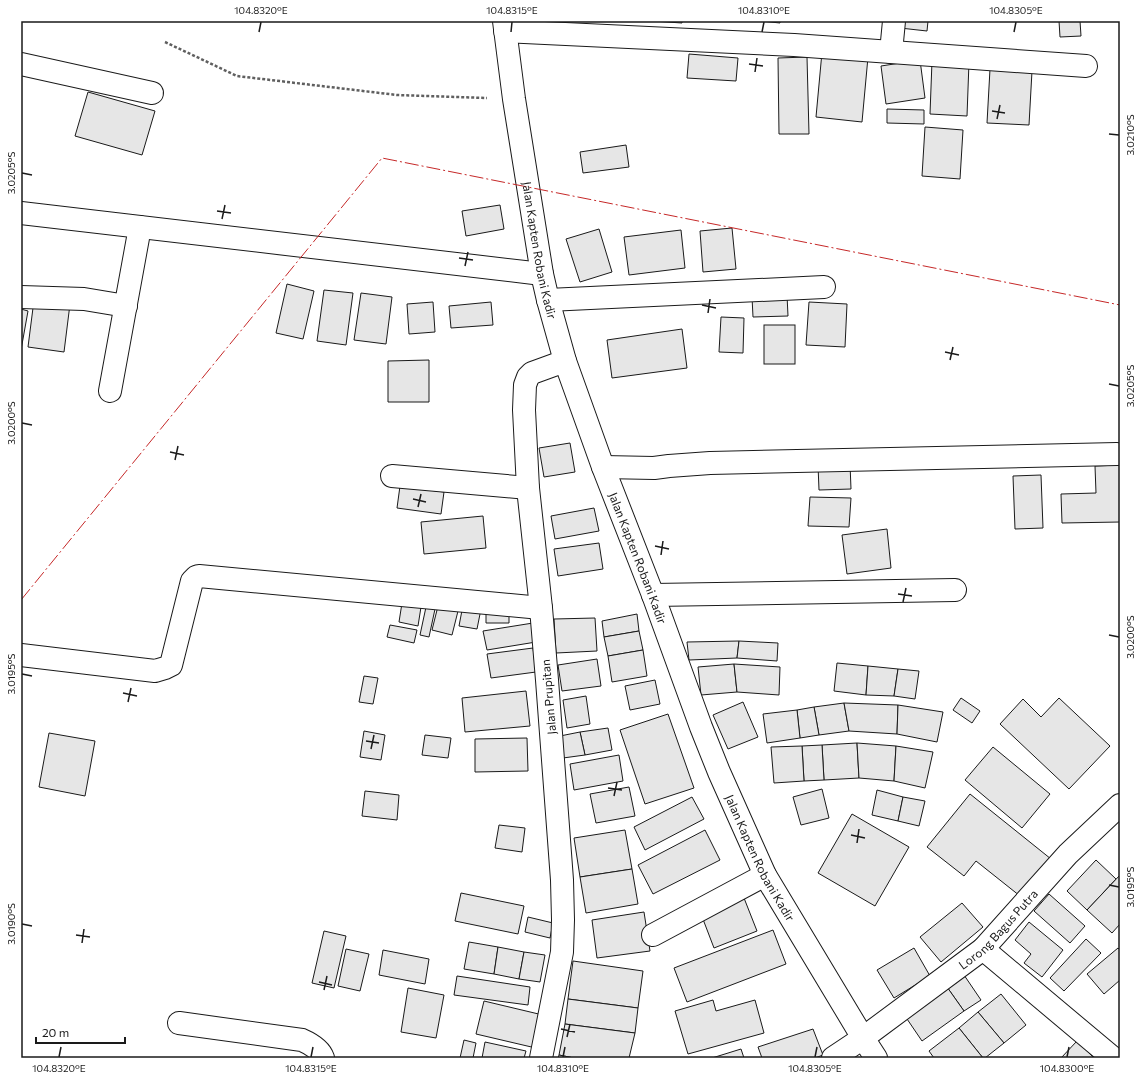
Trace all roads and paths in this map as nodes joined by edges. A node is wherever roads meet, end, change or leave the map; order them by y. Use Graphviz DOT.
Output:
graph roads {
  1 [pos="894,21"];
  2 [pos="505,26"];
  3 [pos="165,42"];
  4 [pos="892,52"];
  5 [pos="21,64"];
  6 [pos="1086,66"];
  7 [pos="152,93"];
  8 [pos="514,99"];
  9 [pos="21,213"];
  10 [pos="140,227"];
  11 [pos="542,274"];
  12 [pos="824,287"];
  13 [pos="21,297"];
  14 [pos="548,300"];
  15 [pos="126,306"];
  16 [pos="566,361"];
  17 [pos="110,391"];
  18 [pos="1118,454"];
  19 [pos="603,467"];
  20 [pos="392,476"];
  21 [pos="528,488"];
  22 [pos="955,590"];
  23 [pos="653,596"];
  24 [pos="541,608"];
  25 [pos="21,655"];
  26 [pos="1120,805"];
  27 [pos="765,875"];
  28 [pos="653,935"];
  29 [pos="983,949"];
  30 [pos="179,1023"];
  31 [pos="862,1038"];
  32 [pos="323,1058"];
  33 [pos="541,1058"];
  34 [pos="833,1058"];
  35 [pos="876,1058"];
  36 [pos="1113,1058"];
  1 -- 4 [label="street"];
  2 -- 4 [label="street"];
  2 -- 8 [label="street, Jalan Kapten Robani Kadir"];
  3 -- 8 [label="path"];
  4 -- 6 [label="street"];
  5 -- 7 [label="street"];
  8 -- 11 [label="street, Jalan Kapten Robani Kadir"];
  9 -- 10 [label="street"];
  10 -- 11 [label="street"];
  10 -- 15 [label="street"];
  11 -- 14 [label="street, Jalan Kapten Robani Kadir"];
  12 -- 14 [label="street"];
  13 -- 15 [label="street"];
  14 -- 16 [label="street, Jalan Kapten Robani Kadir"];
  15 -- 17 [label="street"];
  16 -- 19 [label="street, Jalan Kapten Robani Kadir"];
  16 -- 21 [label="street, Jalan Prupitan"];
  18 -- 19 [label="street"];
  19 -- 23 [label="street, Jalan Kapten Robani Kadir"];
  20 -- 21 [label="street"];
  21 -- 24 [label="street, Jalan Prupitan"];
  22 -- 23 [label="street"];
  23 -- 27 [label="street, Jalan Kapten Robani Kadir"];
  24 -- 25 [label="street"];
  24 -- 33 [label="street, Jalan Prupitan"];
  26 -- 29 [label="street, Lorong Bagus Putra"];
  27 -- 28 [label="street"];
  27 -- 31 [label="street, Jalan Kapten Robani Kadir"];
  29 -- 31 [label="street, Lorong Bagus Putra"];
  29 -- 36 [label="street"];
  30 -- 32 [label="street"];
  31 -- 34 [label="street, Lorong Bagus Putra"];
  31 -- 35 [label="street, Jalan Kapten Robani Kadir"];
}
